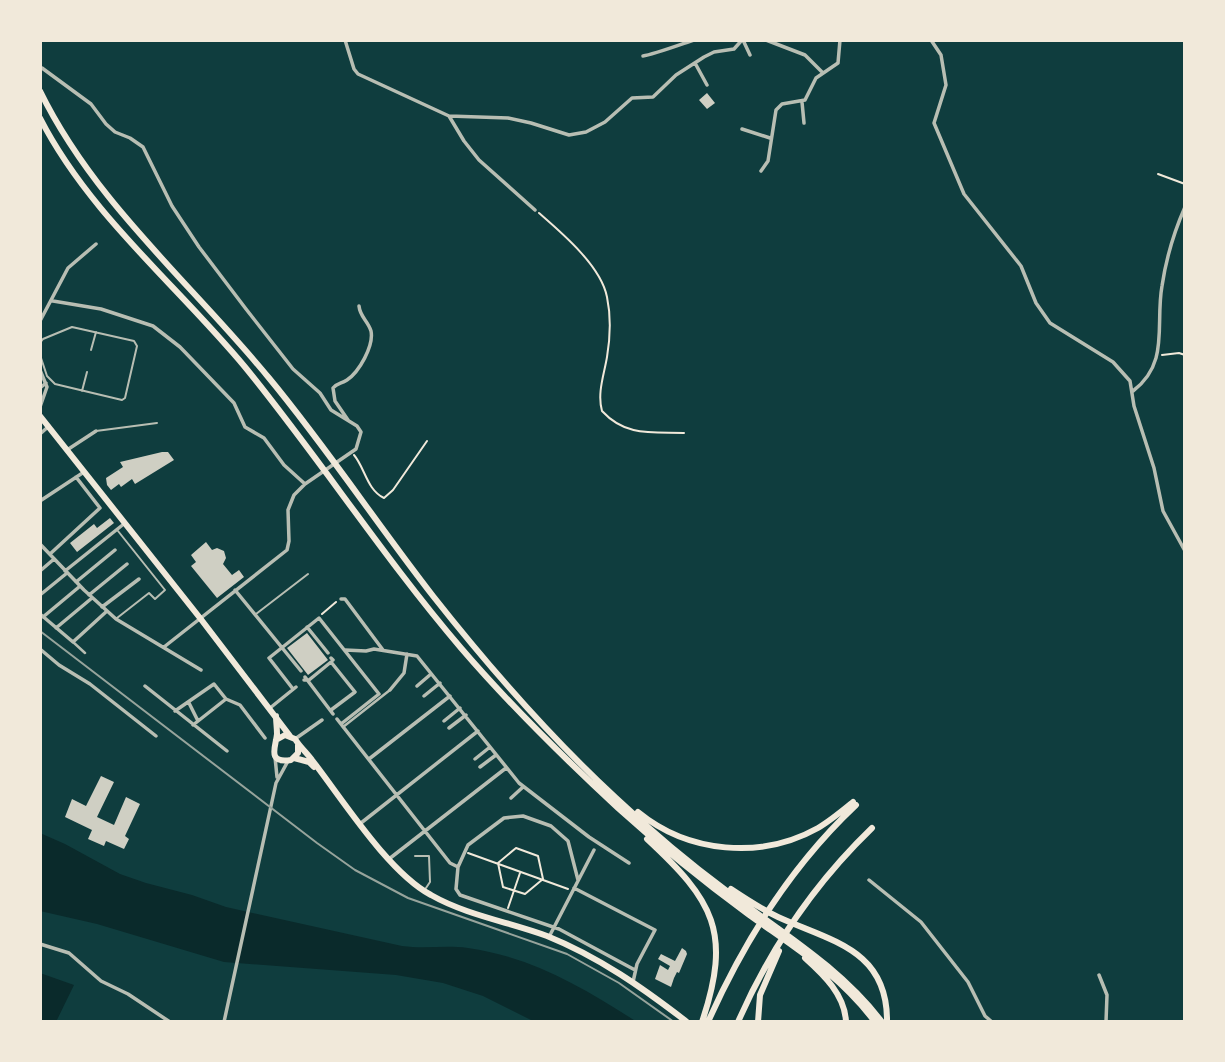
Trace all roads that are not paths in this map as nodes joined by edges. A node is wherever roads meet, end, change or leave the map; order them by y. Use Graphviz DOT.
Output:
graph roads {
  1 [pos="345,40"];
  2 [pos="694,40"];
  3 [pos="742,40"];
  4 [pos="766,40"];
  5 [pos="840,40"];
  6 [pos="931,40"];
  7 [pos="750,55"];
  8 [pos="643,56"];
  9 [pos="695,63"];
  10 [pos="42,68"];
  11 [pos="822,72"];
  12 [pos="707,85"];
  13 [pos="40,91"];
  14 [pos="802,102"];
  15 [pos="449,116"];
  16 [pos="40,118"];
  17 [pos="804,123"];
  18 [pos="742,129"];
  19 [pos="771,138"];
  20 [pos="761,171"];
  21 [pos="1185,208"];
  22 [pos="536,210"];
  23 [pos="96,244"];
  24 [pos="52,301"];
  25 [pos="359,306"];
  26 [pos="40,321"];
  27 [pos="96,332"];
  28 [pos="40,343"];
  29 [pos="91,350"];
  30 [pos="40,355"];
  31 [pos="40,370"];
  32 [pos="87,372"];
  33 [pos="52,381"];
  34 [pos="46,385"];
  35 [pos="40,388"];
  36 [pos="82,391"];
  37 [pos="1133,391"];
  38 [pos="40,407"];
  39 [pos="40,416"];
  40 [pos="157,423"];
  41 [pos="351,423"];
  42 [pos="49,426"];
  43 [pos="96,430"];
  44 [pos="40,434"];
  45 [pos="66,450"];
  46 [pos="83,472"];
  47 [pos="76,477"];
  48 [pos="305,484"];
  49 [pos="40,501"];
  50 [pos="125,523"];
  51 [pos="116,529"];
  52 [pos="41,547"];
  53 [pos="116,550"];
  54 [pos="1185,551"];
  55 [pos="50,555"];
  56 [pos="54,559"];
  57 [pos="127,564"];
  58 [pos="40,571"];
  59 [pos="66,572"];
  60 [pos="308,574"];
  61 [pos="139,579"];
  62 [pos="78,585"];
  63 [pos="235,590"];
  64 [pos="40,595"];
  65 [pos="90,597"];
  66 [pos="341,598"];
  67 [pos="102,607"];
  68 [pos="107,611"];
  69 [pos="255,615"];
  70 [pos="42,616"];
  71 [pos="200,618"];
  72 [pos="119,621"];
  73 [pos="307,627"];
  74 [pos="56,628"];
  75 [pos="469,641"];
  76 [pos="73,642"];
  77 [pos="164,647"];
  78 [pos="281,648"];
  79 [pos="40,649"];
  80 [pos="383,650"];
  81 [pos="344,651"];
  82 [pos="85,653"];
  83 [pos="407,654"];
  84 [pos="331,658"];
  85 [pos="201,670"];
  86 [pos="301,671"];
  87 [pos="432,674"];
  88 [pos="440,683"];
  89 [pos="145,686"];
  90 [pos="416,686"];
  91 [pos="390,690"];
  92 [pos="500,692"];
  93 [pos="424,696"];
  94 [pos="450,696"];
  95 [pos="226,699"];
  96 [pos="189,703"];
  97 [pos="270,708"];
  98 [pos="460,708"];
  99 [pos="175,711"];
  100 [pos="275,714"];
  101 [pos="466,715"];
  102 [pos="337,719"];
  103 [pos="322,720"];
  104 [pos="444,721"];
  105 [pos="195,723"];
  106 [pos="342,725"];
  107 [pos="449,728"];
  108 [pos="478,731"];
  109 [pos="156,736"];
  110 [pos="265,738"];
  111 [pos="276,740"];
  112 [pos="295,740"];
  113 [pos="490,747"];
  114 [pos="227,751"];
  115 [pos="275,755"];
  116 [pos="496,755"];
  117 [pos="475,759"];
  118 [pos="291,760"];
  119 [pos="369,760"];
  120 [pos="480,767"];
  121 [pos="506,768"];
  122 [pos="318,770"];
  123 [pos="276,783"];
  124 [pos="523,787"];
  125 [pos="397,795"];
  126 [pos="511,798"];
  127 [pos="360,823"];
  128 [pos="872,828"];
  129 [pos="425,831"];
  130 [pos="594,850"];
  131 [pos="415,856"];
  132 [pos="389,859"];
  133 [pos="629,863"];
  134 [pos="458,867"];
  135 [pos="711,877"];
  136 [pos="578,880"];
  137 [pos="869,880"];
  138 [pos="573,889"];
  139 [pos="424,891"];
  140 [pos="552,927"];
  141 [pos="549,937"];
  142 [pos="40,943"];
  143 [pos="788,943"];
  144 [pos="778,949"];
  145 [pos="635,970"];
  146 [pos="1099,975"];
  147 [pos="633,982"];
  148 [pos="704,1020"];
  149 [pos="170,1022"];
  150 [pos="223,1022"];
  151 [pos="687,1022"];
  152 [pos="738,1022"];
  153 [pos="758,1022"];
  154 [pos="846,1022"];
  155 [pos="875,1022"];
  156 [pos="885,1022"];
  157 [pos="992,1022"];
  158 [pos="1106,1022"];
  1 -- 15 [label="street"];
  2 -- 8 [label="street"];
  3 -- 7 [label="street"];
  3 -- 9 [label="street"];
  4 -- 11 [label="street"];
  5 -- 11 [label="street"];
  6 -- 37 [label="street"];
  9 -- 12 [label="street"];
  9 -- 15 [label="street"];
  10 -- 41 [label="street"];
  11 -- 14 [label="street"];
  13 -- 75 [label="highway"];
  14 -- 17 [label="street"];
  14 -- 19 [label="street"];
  15 -- 22 [label="street"];
  16 -- 92 [label="highway"];
  18 -- 19 [label="street"];
  19 -- 20 [label="street"];
  21 -- 37 [label="street"];
  23 -- 24 [label="street"];
  24 -- 26 [label="street"];
  24 -- 48 [label="street"];
  25 -- 41 [label="street"];
  27 -- 28 [label="lane"];
  27 -- 29 [label="lane"];
  27 -- 36 [label="lane"];
  30 -- 33 [label="lane"];
  31 -- 34 [label="street"];
  32 -- 36 [label="lane"];
  33 -- 34 [label="lane"];
  33 -- 36 [label="lane"];
  34 -- 35 [label="street"];
  34 -- 38 [label="street"];
  37 -- 54 [label="street"];
  39 -- 42 [label="highway"];
  40 -- 43 [label="lane"];
  41 -- 48 [label="street"];
  42 -- 44 [label="street"];
  42 -- 45 [label="highway"];
  43 -- 45 [label="street"];
  45 -- 46 [label="highway"];
  46 -- 47 [label="street"];
  46 -- 50 [label="highway"];
  47 -- 49 [label="street"];
  47 -- 55 [label="street"];
  48 -- 63 [label="street"];
  50 -- 51 [label="street"];
  50 -- 71 [label="highway"];
  51 -- 59 [label="street"];
  51 -- 72 [label="lane"];
  52 -- 55 [label="street"];
  53 -- 62 [label="street"];
  55 -- 56 [label="street"];
  56 -- 58 [label="street"];
  56 -- 59 [label="street"];
  57 -- 65 [label="street"];
  59 -- 62 [label="street"];
  59 -- 64 [label="street"];
  60 -- 69 [label="lane"];
  61 -- 67 [label="street"];
  62 -- 65 [label="street"];
  62 -- 70 [label="street"];
  63 -- 69 [label="street"];
  63 -- 71 [label="street"];
  65 -- 67 [label="street"];
  65 -- 74 [label="street"];
  66 -- 80 [label="street"];
  67 -- 68 [label="street"];
  68 -- 72 [label="street"];
  68 -- 76 [label="street"];
  69 -- 78 [label="street"];
  70 -- 74 [label="street"];
  71 -- 77 [label="street"];
  71 -- 97 [label="highway"];
  72 -- 77 [label="street"];
  73 -- 78 [label="street"];
  73 -- 81 [label="street"];
  73 -- 84 [label="street"];
  74 -- 76 [label="street"];
  75 -- 135 [label="highway"];
  75 -- 148 [label="highway"];
  76 -- 82 [label="street"];
  77 -- 85 [label="street"];
  78 -- 86 [label="street"];
  78 -- 97 [label="street"];
  79 -- 109 [label="street"];
  80 -- 81 [label="street"];
  80 -- 83 [label="street"];
  81 -- 106 [label="street"];
  83 -- 87 [label="street"];
  83 -- 91 [label="street"];
  84 -- 84 [label="street"];
  87 -- 88 [label="street"];
  87 -- 90 [label="street"];
  88 -- 93 [label="street"];
  88 -- 94 [label="street"];
  89 -- 99 [label="street"];
  91 -- 106 [label="street"];
  92 -- 143 [label="highway"];
  92 -- 148 [label="highway"];
  94 -- 98 [label="street"];
  94 -- 119 [label="street"];
  95 -- 96 [label="street"];
  95 -- 105 [label="street"];
  95 -- 110 [label="street"];
  96 -- 99 [label="street"];
  96 -- 105 [label="street"];
  97 -- 100 [label="highway"];
  98 -- 101 [label="street"];
  98 -- 104 [label="street"];
  99 -- 105 [label="street"];
  100 -- 111 [label="highway"];
  100 -- 112 [label="highway"];
  101 -- 107 [label="street"];
  101 -- 108 [label="street"];
  102 -- 106 [label="street"];
  103 -- 112 [label="street"];
  105 -- 114 [label="street"];
  106 -- 119 [label="street"];
  108 -- 113 [label="street"];
  108 -- 125 [label="street"];
  111 -- 112 [label="highway"];
  111 -- 115 [label="highway"];
  112 -- 118 [label="highway"];
  112 -- 122 [label="highway"];
  113 -- 116 [label="street"];
  113 -- 117 [label="street"];
  115 -- 118 [label="highway"];
  115 -- 123 [label="street"];
  116 -- 120 [label="street"];
  116 -- 121 [label="street"];
  118 -- 122 [label="highway"];
  118 -- 123 [label="street"];
  119 -- 125 [label="street"];
  121 -- 124 [label="street"];
  121 -- 129 [label="street"];
  122 -- 127 [label="highway"];
  123 -- 150 [label="street"];
  124 -- 126 [label="street"];
  124 -- 133 [label="street"];
  125 -- 127 [label="street"];
  125 -- 129 [label="street"];
  127 -- 132 [label="highway"];
  128 -- 144 [label="highway"];
  129 -- 132 [label="street"];
  129 -- 134 [label="street"];
  130 -- 136 [label="street"];
  131 -- 139 [label="lane"];
  132 -- 139 [label="highway"];
  134 -- 136 [label="street"];
  134 -- 140 [label="street"];
  135 -- 156 [label="highway"];
  135 -- 156 [label="highway"];
  136 -- 138 [label="street"];
  137 -- 157 [label="street"];
  138 -- 140 [label="street"];
  138 -- 145 [label="street"];
  139 -- 141 [label="highway"];
  140 -- 141 [label="street"];
  140 -- 145 [label="street"];
  141 -- 147 [label="highway"];
  142 -- 149 [label="street"];
  143 -- 154 [label="highway"];
  143 -- 155 [label="highway"];
  144 -- 152 [label="highway"];
  144 -- 153 [label="highway"];
  145 -- 147 [label="street"];
  146 -- 158 [label="street"];
  147 -- 151 [label="highway"];
}
